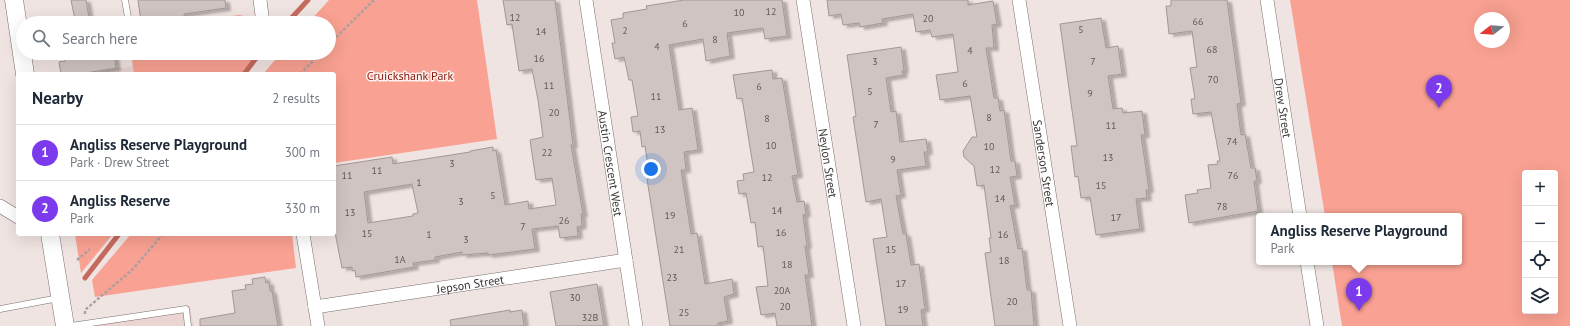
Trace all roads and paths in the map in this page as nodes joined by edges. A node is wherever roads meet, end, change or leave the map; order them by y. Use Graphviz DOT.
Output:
graph roads {
  1 [pos="14,0"];
  2 [pos="125,0"];
  3 [pos="260,0"];
  4 [pos="374,0"];
  5 [pos="586,0"];
  6 [pos="803,0"];
  7 [pos="1019,0"];
  8 [pos="1267,0"];
  9 [pos="16,16"];
  10 [pos="128,16"];
  11 [pos="262,16"];
  12 [pos="336,37"];
  13 [pos="23,60"];
  14 [pos="313,60"];
  15 [pos="25,72"];
  16 [pos="302,72"];
  17 [pos="0,206"];
  18 [pos="1300,213"];
  19 [pos="16,216"];
  20 [pos="50,236"];
  21 [pos="161,236"];
  22 [pos="303,236"];
  23 [pos="90,249"];
  24 [pos="77,260"];
  25 [pos="626,260"];
  26 [pos="1307,265"];
  27 [pos="61,298"];
  28 [pos="315,307"];
  29 [pos="0,309"];
  30 [pos="86,324"];
  31 [pos="65,326"];
  32 [pos="70,326"];
  33 [pos="188,326"];
  34 [pos="318,326"];
  35 [pos="636,326"];
  36 [pos="854,326"];
  37 [pos="1070,326"];
  38 [pos="1317,326"];
  1 -- 9 [label="main road"];
  2 -- 10 [label="lane"];
  3 -- 11 [label="street"];
  4 -- 12 [label="path"];
  5 -- 25 [label="street, Austin Crescent West"];
  6 -- 36 [label="street, Neylon Street"];
  7 -- 37 [label="street, Sanderson Street"];
  8 -- 18 [label="street, Drew Street"];
  13 -- 15 [label="main road"];
  14 -- 16 [label="path"];
  17 -- 19 [label="street"];
  20 -- 27 [label="main road"];
  21 -- 30 [label="path"];
  22 -- 28 [label="street"];
  23 -- 24 [label="path"];
  25 -- 28 [label="street, Jepson Street"];
  25 -- 35 [label="street, Austin Crescent West"];
  26 -- 38 [label="street"];
  27 -- 29 [label="lane"];
  27 -- 31 [label="main road"];
  28 -- 34 [label="street"];
  30 -- 32 [label="lane"];
  30 -- 33 [label="lane"];
}
